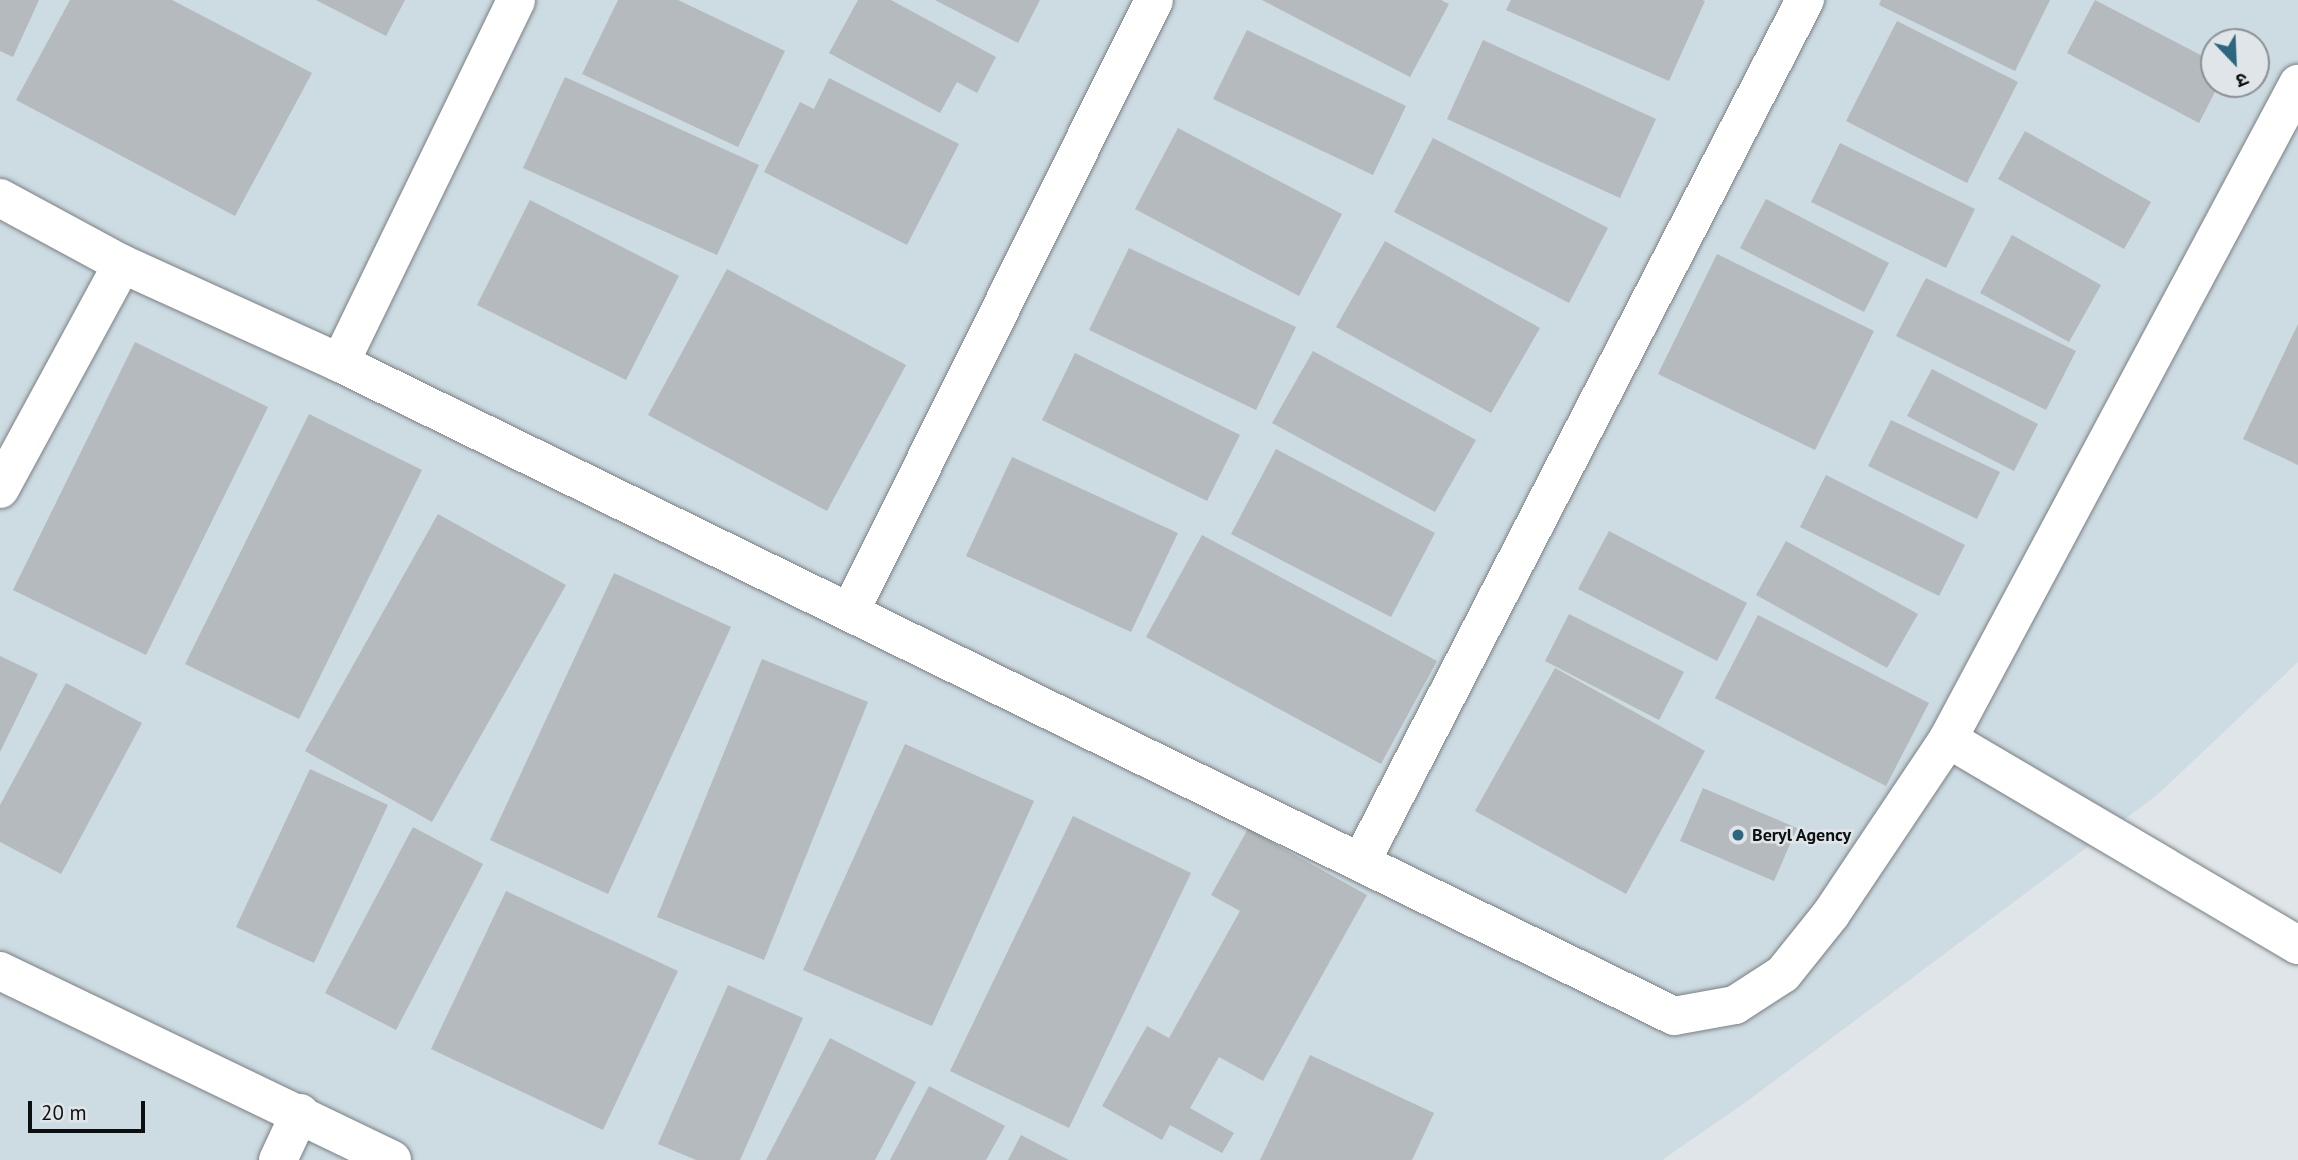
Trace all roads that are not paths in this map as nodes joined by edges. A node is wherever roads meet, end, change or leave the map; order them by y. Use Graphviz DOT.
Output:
graph roads {
  1 [pos="516,0"];
  2 [pos="1154,0"];
  3 [pos="1805,0"];
  4 [pos="2298,84"];
  5 [pos="0,198"];
  6 [pos="122,264"];
  7 [pos="340,363"];
  8 [pos="0,489"];
  9 [pos="850,612"];
  10 [pos="1948,738"];
  11 [pos="1360,862"];
  12 [pos="2298,945"];
  13 [pos="0,971"];
  14 [pos="300,1114"];
  15 [pos="278,1160"];
  16 [pos="392,1160"];
  1 -- 7 [label="street"];
  2 -- 9 [label="street"];
  3 -- 11 [label="street"];
  4 -- 10 [label="street"];
  5 -- 6 [label="street"];
  6 -- 7 [label="street"];
  6 -- 8 [label="street"];
  7 -- 9 [label="street"];
  9 -- 11 [label="street"];
  10 -- 11 [label="street"];
  10 -- 12 [label="street"];
  13 -- 14 [label="street"];
  14 -- 15 [label="street"];
  14 -- 16 [label="street"];
}
